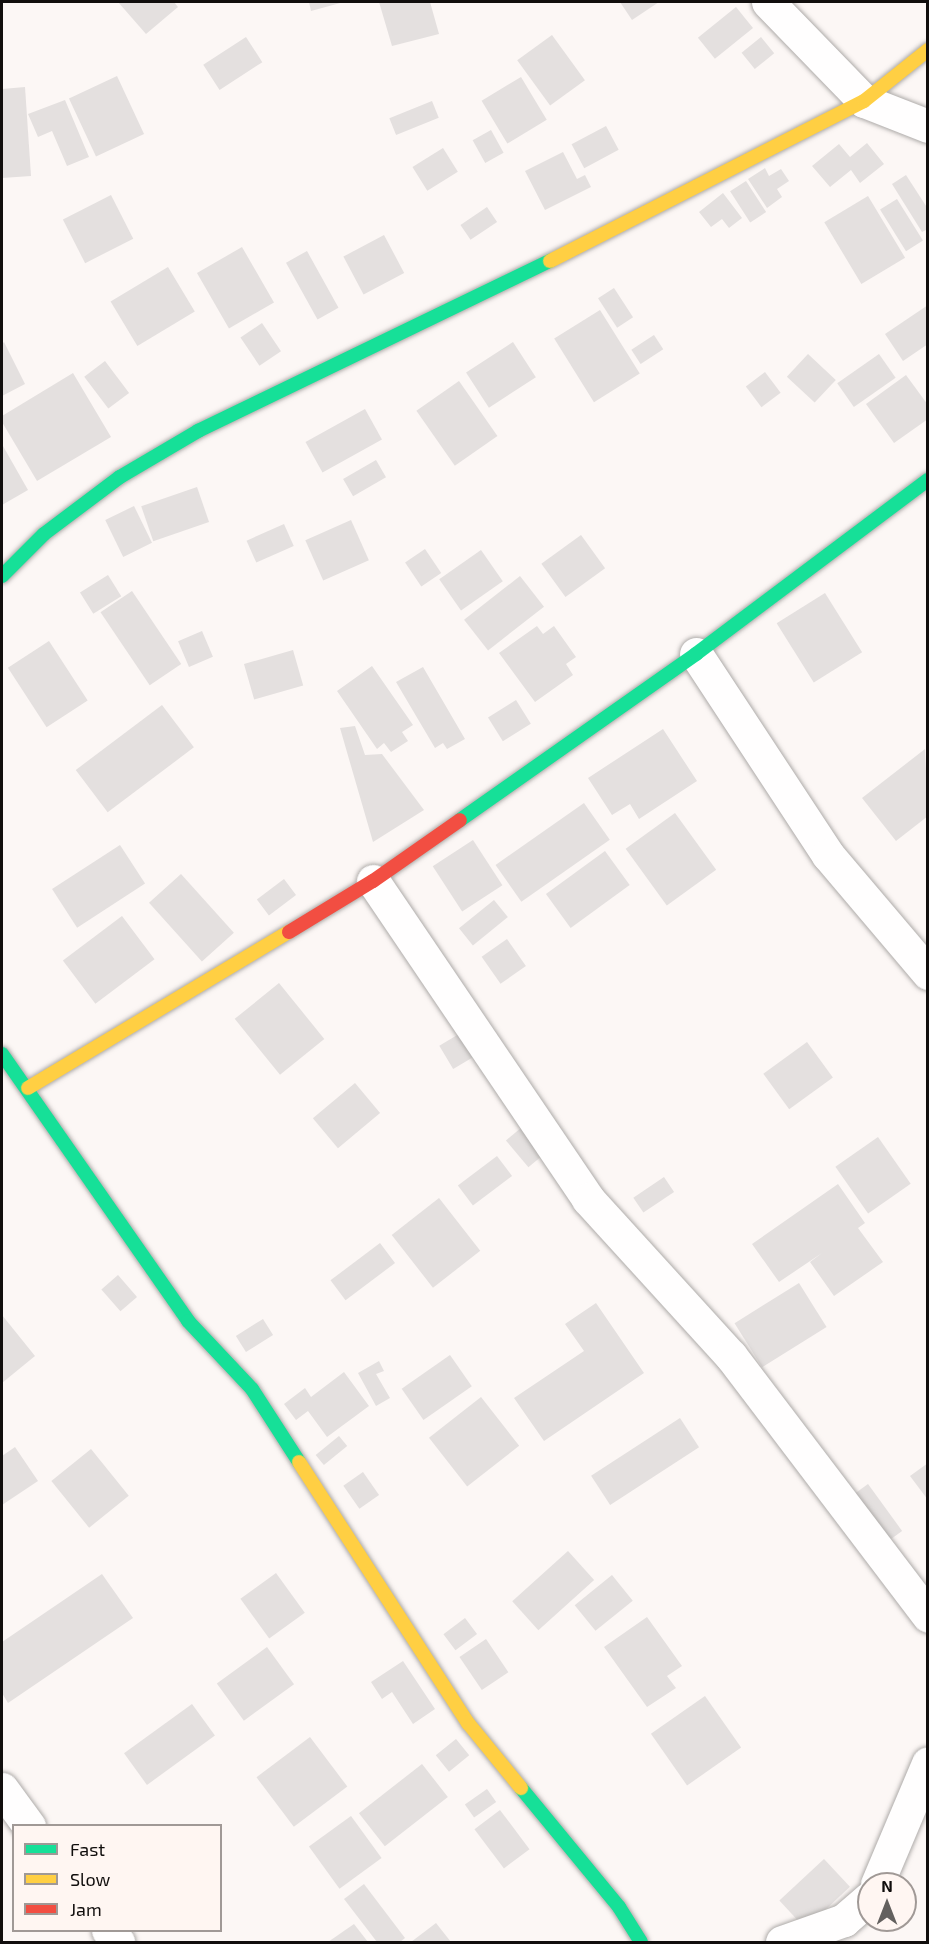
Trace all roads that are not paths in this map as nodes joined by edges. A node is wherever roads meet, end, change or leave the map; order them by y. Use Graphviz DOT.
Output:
graph roads {
  1 [pos="768,2"];
  2 [pos="927,50"];
  3 [pos="864,101"];
  4 [pos="927,126"];
  5 [pos="927,480"];
  6 [pos="2,576"];
  7 [pos="696,654"];
  8 [pos="373,881"];
  9 [pos="927,973"];
  10 [pos="2,1054"];
  11 [pos="28,1088"];
  12 [pos="927,1616"];
  13 [pos="927,1763"];
  14 [pos="2,1789"];
  15 [pos="28,1824"];
  16 [pos="882,1872"];
  17 [pos="857,1909"];
  18 [pos="641,1942"];
  19 [pos="782,1942"];
  1 -- 3 [label="street"];
  2 -- 3 [label="street"];
  3 -- 4 [label="street"];
  3 -- 6 [label="street"];
  5 -- 7 [label="street"];
  7 -- 8 [label="street"];
  7 -- 9 [label="street"];
  8 -- 11 [label="street"];
  8 -- 12 [label="street"];
  10 -- 11 [label="street"];
  11 -- 18 [label="street"];
  13 -- 16 [label="street"];
  14 -- 15 [label="street"];
  17 -- 19 [label="street"];
}
